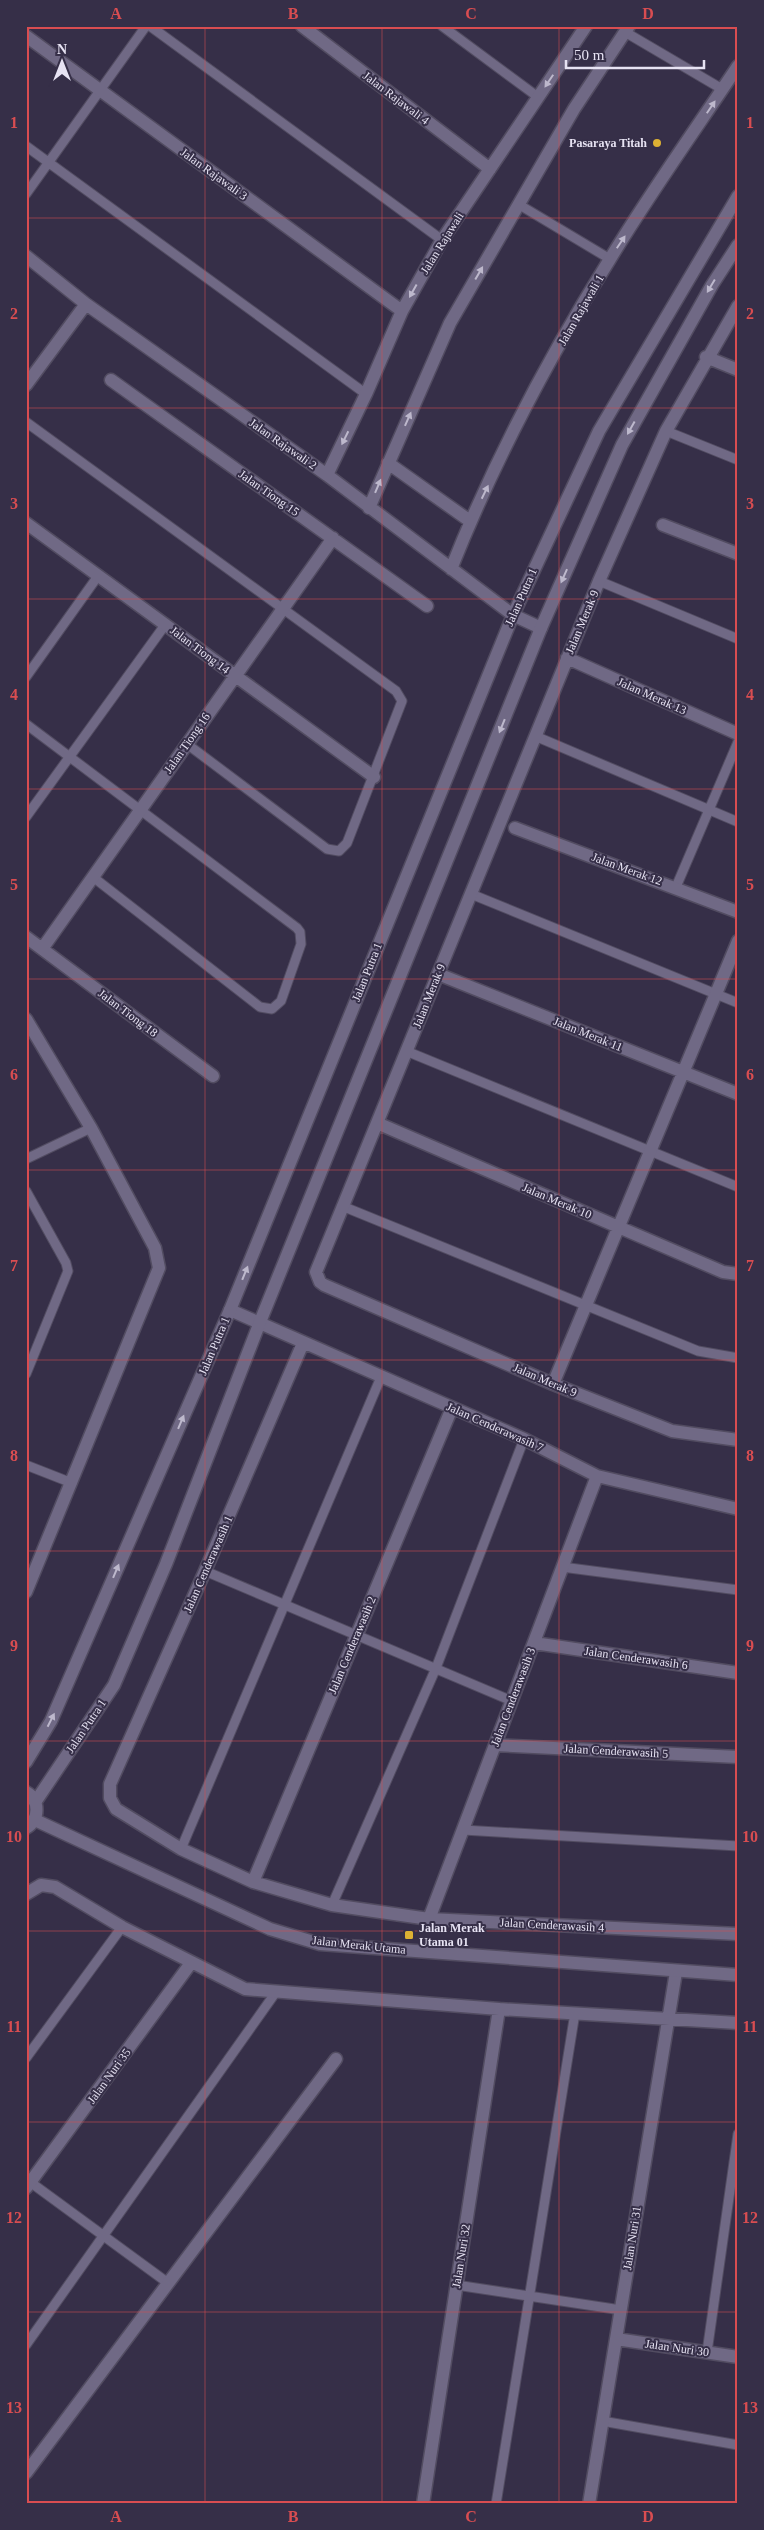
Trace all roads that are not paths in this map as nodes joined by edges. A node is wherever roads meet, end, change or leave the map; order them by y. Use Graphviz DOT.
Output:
graph roads {
  1 [pos="146,26"];
  2 [pos="150,26"];
  3 [pos="302,26"];
  4 [pos="442,26"];
  5 [pos="584,27"];
  6 [pos="627,29"];
  7 [pos="26,36"];
  8 [pos="738,66"];
  9 [pos="722,89"];
  10 [pos="100,90"];
  11 [pos="538,97"];
  12 [pos="26,146"];
  13 [pos="49,162"];
  14 [pos="490,169"];
  15 [pos="26,194"];
  16 [pos="738,196"];
  17 [pos="518,204"];
  18 [pos="442,240"];
  19 [pos="738,245"];
  20 [pos="26,256"];
  21 [pos="610,259"];
  22 [pos="86,304"];
  23 [pos="738,306"];
  24 [pos="402,311"];
  25 [pos="706,357"];
  26 [pos="738,370"];
  27 [pos="110,380"];
  28 [pos="26,385"];
  29 [pos="366,394"];
  30 [pos="26,422"];
  31 [pos="666,431"];
  32 [pos="738,460"];
  33 [pos="388,463"];
  34 [pos="327,475"];
  35 [pos="369,508"];
  36 [pos="470,521"];
  37 [pos="663,525"];
  38 [pos="28,527"];
  39 [pos="333,538"];
  40 [pos="738,554"];
  41 [pos="451,569"];
  42 [pos="98,576"];
  43 [pos="599,581"];
  44 [pos="427,606"];
  45 [pos="283,609"];
  46 [pos="512,615"];
  47 [pos="165,625"];
  48 [pos="541,628"];
  49 [pos="738,640"];
  50 [pos="567,658"];
  51 [pos="26,677"];
  52 [pos="235,677"];
  53 [pos="26,724"];
  54 [pos="738,734"];
  55 [pos="535,736"];
  56 [pos="738,742"];
  57 [pos="187,744"];
  58 [pos="70,758"];
  59 [pos="374,777"];
  60 [pos="708,810"];
  61 [pos="140,811"];
  62 [pos="26,817"];
  63 [pos="738,822"];
  64 [pos="515,828"];
  65 [pos="93,877"];
  66 [pos="676,887"];
  67 [pos="471,894"];
  68 [pos="738,912"];
  69 [pos="26,937"];
  70 [pos="738,941"];
  71 [pos="42,949"];
  72 [pos="438,974"];
  73 [pos="716,993"];
  74 [pos="738,1003"];
  75 [pos="26,1019"];
  76 [pos="406,1050"];
  77 [pos="683,1072"];
  78 [pos="213,1076"];
  79 [pos="738,1094"];
  80 [pos="377,1123"];
  81 [pos="91,1128"];
  82 [pos="651,1150"];
  83 [pos="26,1159"];
  84 [pos="738,1187"];
  85 [pos="26,1191"];
  86 [pos="342,1206"];
  87 [pos="618,1227"];
  88 [pos="738,1274"];
  89 [pos="586,1305"];
  90 [pos="230,1310"];
  91 [pos="260,1322"];
  92 [pos="303,1343"];
  93 [pos="738,1358"];
  94 [pos="26,1374"];
  95 [pos="381,1377"];
  96 [pos="553,1384"];
  97 [pos="452,1408"];
  98 [pos="524,1439"];
  99 [pos="738,1440"];
  100 [pos="26,1465"];
  101 [pos="597,1476"];
  102 [pos="72,1484"];
  103 [pos="738,1509"];
  104 [pos="562,1567"];
  105 [pos="205,1571"];
  106 [pos="738,1590"];
  107 [pos="26,1592"];
  108 [pos="284,1605"];
  109 [pos="356,1635"];
  110 [pos="534,1643"];
  111 [pos="436,1668"];
  112 [pos="738,1673"];
  113 [pos="512,1701"];
  114 [pos="495,1744"];
  115 [pos="738,1758"];
  116 [pos="26,1762"];
  117 [pos="110,1784"];
  118 [pos="26,1792"];
  119 [pos="36,1801"];
  120 [pos="30,1824"];
  121 [pos="463,1830"];
  122 [pos="738,1846"];
  123 [pos="181,1849"];
  124 [pos="253,1882"];
  125 [pos="26,1894"];
  126 [pos="332,1905"];
  127 [pos="429,1918"];
  128 [pos="122,1927"];
  129 [pos="738,1934"];
  130 [pos="191,1963"];
  131 [pos="676,1972"];
  132 [pos="738,1975"];
  133 [pos="276,1992"];
  134 [pos="499,2009"];
  135 [pos="575,2013"];
  136 [pos="668,2020"];
  137 [pos="738,2023"];
  138 [pos="26,2058"];
  139 [pos="336,2058"];
  140 [pos="738,2134"];
  141 [pos="28,2183"];
  142 [pos="103,2235"];
  143 [pos="168,2283"];
  144 [pos="456,2285"];
  145 [pos="529,2296"];
  146 [pos="621,2310"];
  147 [pos="616,2339"];
  148 [pos="26,2345"];
  149 [pos="707,2352"];
  150 [pos="738,2357"];
  151 [pos="602,2422"];
  152 [pos="738,2445"];
  153 [pos="26,2473"];
  154 [pos="423,2504"];
  155 [pos="496,2504"];
  156 [pos="589,2504"];
  1 -- 10 [label="lane"];
  2 -- 18 [label="lane"];
  3 -- 14 [label="street, Jalan Rajawali 4"];
  4 -- 11 [label="lane"];
  5 -- 11 [label="street, Jalan Rajawali, one-way"];
  6 -- 9 [label="lane"];
  6 -- 17 [label="street"];
  7 -- 10 [label="street, Jalan Rajawali 3"];
  8 -- 9 [label="street, Jalan Rajawali 1"];
  21 -- 9 [label="street, Jalan Rajawali 1, one-way"];
  10 -- 13 [label="lane"];
  10 -- 24 [label="street, Jalan Rajawali 3"];
  11 -- 14 [label="street, Jalan Rajawali"];
  12 -- 13 [label="lane"];
  13 -- 15 [label="lane"];
  13 -- 29 [label="lane"];
  14 -- 18 [label="street, Jalan Rajawali"];
  16 -- 46 [label="street, Jalan Putra 1"];
  17 -- 21 [label="lane"];
  33 -- 17 [label="street, one-way"];
  18 -- 24 [label="street, Jalan Rajawali, one-way"];
  19 -- 48 [label="street, Jalan Putra 1, one-way"];
  20 -- 22 [label="street, Jalan Rajawali 2"];
  36 -- 21 [label="street, Jalan Rajawali 1, one-way"];
  22 -- 28 [label="street"];
  22 -- 34 [label="street, Jalan Rajawali 2"];
  23 -- 25 [label="street, Jalan Merak 9"];
  24 -- 29 [label="street, Jalan Rajawali"];
  25 -- 26 [label="street"];
  25 -- 31 [label="street, Jalan Merak 9"];
  27 -- 39 [label="street, Jalan Tiong 15"];
  29 -- 34 [label="street, Jalan Rajawali, one-way"];
  30 -- 45 [label="lane"];
  31 -- 32 [label="lane"];
  31 -- 43 [label="street, Jalan Merak 9"];
  35 -- 33 [label="street, one-way"];
  33 -- 36 [label="street"];
  34 -- 35 [label="street, Jalan Rajawali 2"];
  35 -- 41 [label="street, Jalan Rajawali 2"];
  36 -- 41 [label="street, Jalan Rajawali 1"];
  37 -- 40 [label="street"];
  38 -- 42 [label="street, Jalan Tiong 14"];
  39 -- 44 [label="street, Jalan Tiong 15"];
  39 -- 45 [label="street, Jalan Tiong 16"];
  41 -- 46 [label="street, Jalan Rajawali 2"];
  42 -- 47 [label="street, Jalan Tiong 14"];
  42 -- 51 [label="lane"];
  43 -- 49 [label="lane"];
  43 -- 50 [label="street, Jalan Merak 9"];
  45 -- 52 [label="street, Jalan Tiong 16"];
  45 -- 59 [label="lane"];
  46 -- 48 [label="street, Jalan Rajawali 2"];
  90 -- 46 [label="street, Jalan Putra 1, one-way"];
  47 -- 52 [label="street, Jalan Tiong 14"];
  47 -- 58 [label="lane"];
  48 -- 91 [label="street, Jalan Putra 1, one-way"];
  50 -- 54 [label="street, Jalan Merak 13"];
  50 -- 55 [label="street, Jalan Merak 9"];
  52 -- 57 [label="street, Jalan Tiong 16"];
  52 -- 59 [label="street, Jalan Tiong 14"];
  53 -- 58 [label="lane"];
  55 -- 60 [label="lane"];
  55 -- 67 [label="street, Jalan Merak 9"];
  56 -- 60 [label="lane"];
  57 -- 59 [label="lane"];
  57 -- 61 [label="street, Jalan Tiong 16"];
  58 -- 61 [label="lane"];
  58 -- 62 [label="lane"];
  60 -- 63 [label="lane"];
  60 -- 66 [label="lane"];
  61 -- 65 [label="street, Jalan Tiong 16"];
  61 -- 65 [label="lane"];
  64 -- 66 [label="street, Jalan Merak 12"];
  65 -- 71 [label="street, Jalan Tiong 16"];
  66 -- 68 [label="street, Jalan Merak 12"];
  67 -- 72 [label="street, Jalan Merak 9"];
  67 -- 73 [label="lane"];
  69 -- 71 [label="street, Jalan Tiong 18"];
  70 -- 73 [label="street"];
  71 -- 78 [label="street, Jalan Tiong 18"];
  72 -- 76 [label="street, Jalan Merak 9"];
  72 -- 77 [label="street, Jalan Merak 11"];
  73 -- 74 [label="lane"];
  73 -- 77 [label="street"];
  75 -- 81 [label="street"];
  76 -- 80 [label="street, Jalan Merak 9"];
  76 -- 82 [label="lane"];
  77 -- 79 [label="street, Jalan Merak 11"];
  77 -- 82 [label="street"];
  80 -- 86 [label="street, Jalan Merak 9"];
  80 -- 87 [label="street, Jalan Merak 10"];
  81 -- 83 [label="lane"];
  81 -- 102 [label="street"];
  82 -- 84 [label="lane"];
  82 -- 87 [label="street"];
  85 -- 94 [label="lane"];
  86 -- 89 [label="lane"];
  86 -- 96 [label="street, Jalan Merak 9"];
  87 -- 88 [label="street, Jalan Merak 10"];
  87 -- 89 [label="street"];
  89 -- 93 [label="lane"];
  89 -- 96 [label="street"];
  90 -- 91 [label="street, Jalan Cenderawasih 7"];
  116 -- 90 [label="street, Jalan Putra 1, one-way"];
  91 -- 92 [label="street, Jalan Cenderawasih 7"];
  91 -- 119 [label="street, Jalan Putra 1"];
  92 -- 95 [label="street, Jalan Cenderawasih 7"];
  92 -- 105 [label="street, Jalan Cenderawasih 1"];
  95 -- 97 [label="street, Jalan Cenderawasih 7"];
  95 -- 108 [label="lane"];
  96 -- 99 [label="street, Jalan Merak 9"];
  97 -- 98 [label="street, Jalan Cenderawasih 7"];
  97 -- 109 [label="street, Jalan Cenderawasih 2"];
  98 -- 101 [label="street, Jalan Cenderawasih 7"];
  98 -- 111 [label="lane"];
  100 -- 102 [label="lane"];
  101 -- 103 [label="street, Jalan Cenderawasih 7"];
  101 -- 104 [label="street, Jalan Cenderawasih 3"];
  102 -- 107 [label="street"];
  104 -- 106 [label="lane"];
  104 -- 110 [label="street, Jalan Cenderawasih 3"];
  105 -- 108 [label="lane"];
  105 -- 117 [label="street, Jalan Cenderawasih 1"];
  108 -- 109 [label="lane"];
  108 -- 123 [label="lane"];
  109 -- 111 [label="lane"];
  109 -- 124 [label="street, Jalan Cenderawasih 2"];
  110 -- 112 [label="street, Jalan Cenderawasih 6"];
  110 -- 113 [label="street, Jalan Cenderawasih 3"];
  111 -- 113 [label="lane"];
  111 -- 126 [label="lane"];
  113 -- 114 [label="street, Jalan Cenderawasih 3"];
  114 -- 115 [label="street, Jalan Cenderawasih 5"];
  114 -- 121 [label="street, Jalan Cenderawasih 3"];
  117 -- 123 [label="street, Jalan Cenderawasih 4"];
  118 -- 119 [label="street"];
  119 -- 120 [label="street"];
  120 -- 131 [label="street, Jalan Merak Utama"];
  121 -- 122 [label="lane"];
  121 -- 127 [label="street, Jalan Cenderawasih 3"];
  123 -- 124 [label="street, Jalan Cenderawasih 4"];
  124 -- 126 [label="street, Jalan Cenderawasih 4"];
  125 -- 128 [label="street"];
  126 -- 127 [label="street, Jalan Cenderawasih 4"];
  127 -- 129 [label="street, Jalan Cenderawasih 4"];
  128 -- 130 [label="street"];
  128 -- 138 [label="lane"];
  130 -- 133 [label="street"];
  130 -- 141 [label="street, Jalan Nuri 35"];
  131 -- 132 [label="street, Jalan Merak Utama"];
  131 -- 136 [label="street, Jalan Nuri 31"];
  133 -- 134 [label="street"];
  133 -- 142 [label="lane"];
  134 -- 135 [label="street"];
  134 -- 144 [label="street, Jalan Nuri 32"];
  135 -- 136 [label="street"];
  135 -- 145 [label="lane"];
  136 -- 137 [label="street"];
  136 -- 146 [label="street, Jalan Nuri 31"];
  139 -- 143 [label="street"];
  140 -- 149 [label="lane"];
  141 -- 142 [label="lane"];
  142 -- 143 [label="lane"];
  142 -- 148 [label="lane"];
  143 -- 153 [label="street"];
  144 -- 145 [label="lane"];
  144 -- 154 [label="street, Jalan Nuri 32"];
  145 -- 146 [label="lane"];
  145 -- 155 [label="lane"];
  146 -- 147 [label="street, Jalan Nuri 31"];
  147 -- 149 [label="street, Jalan Nuri 30"];
  147 -- 151 [label="street, Jalan Nuri 31"];
  149 -- 150 [label="street, Jalan Nuri 30"];
  151 -- 152 [label="lane"];
  151 -- 156 [label="street, Jalan Nuri 31"];
}
